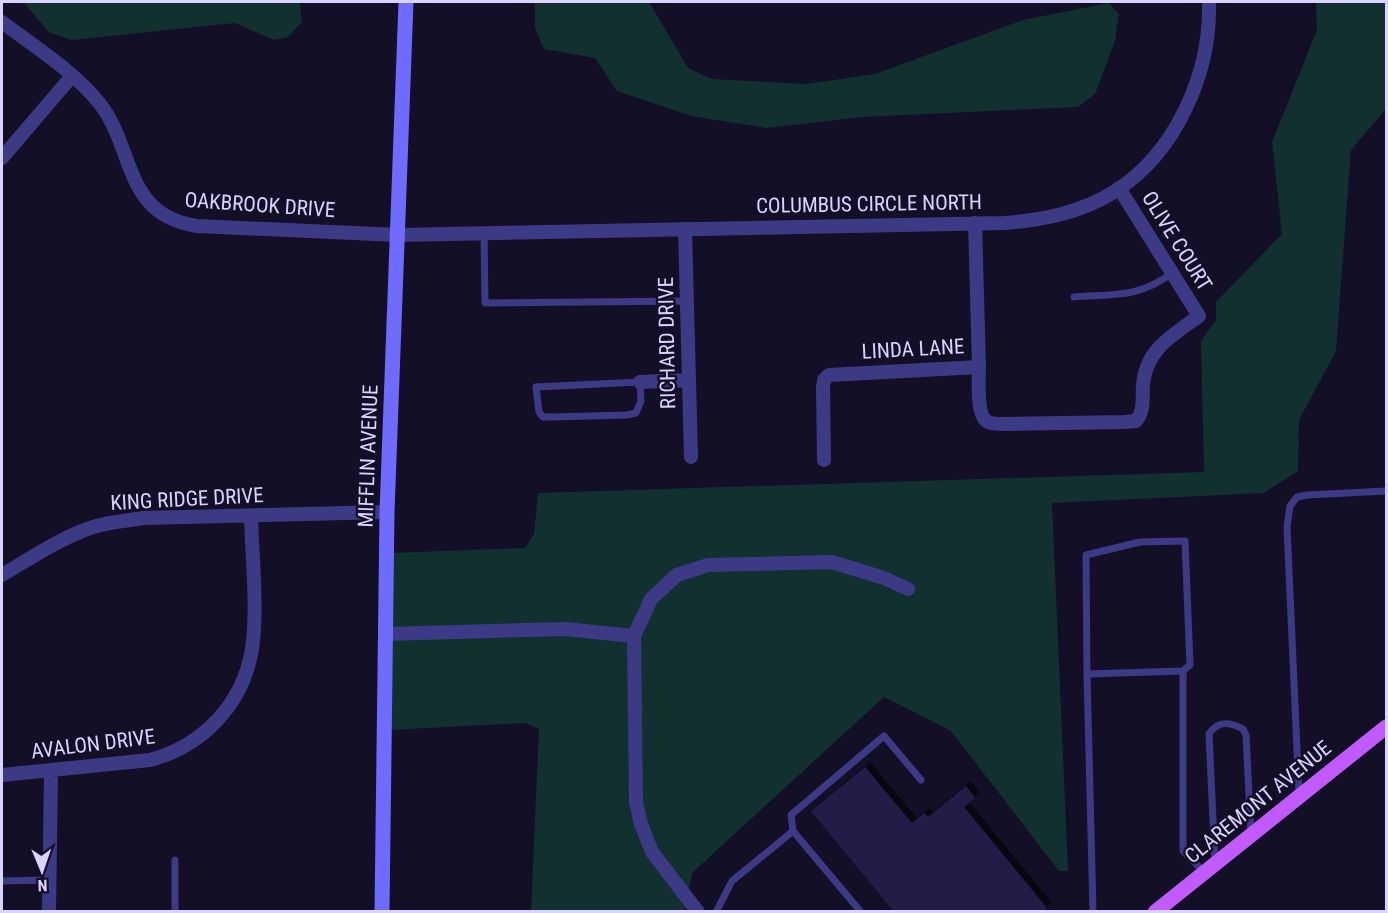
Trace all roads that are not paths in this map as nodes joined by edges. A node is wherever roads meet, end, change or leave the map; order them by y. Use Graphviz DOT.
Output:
graph roads {
  1 [pos="406,2"];
  2 [pos="1209,2"];
  3 [pos="2,22"];
  4 [pos="72,76"];
  5 [pos="2,158"];
  6 [pos="1119,188"];
  7 [pos="975,223"];
  8 [pos="685,229"];
  9 [pos="484,233"];
  10 [pos="398,235"];
  11 [pos="1173,273"];
  12 [pos="1074,297"];
  13 [pos="688,301"];
  14 [pos="979,367"];
  15 [pos="690,380"];
  16 [pos="640,382"];
  17 [pos="691,457"];
  18 [pos="824,460"];
  19 [pos="1386,491"];
  20 [pos="387,512"];
  21 [pos="251,516"];
  22 [pos="2,575"];
  23 [pos="908,588"];
  24 [pos="386,634"];
  25 [pos="634,636"];
  26 [pos="1183,671"];
  27 [pos="1087,674"];
  28 [pos="1386,726"];
  29 [pos="51,771"];
  30 [pos="2,775"];
  31 [pos="921,780"];
  32 [pos="1299,795"];
  33 [pos="794,831"];
  34 [pos="1251,835"];
  35 [pos="176,860"];
  36 [pos="1210,868"];
  37 [pos="50,880"];
  38 [pos="2,881"];
  39 [pos="49,912"];
  40 [pos="175,912"];
  41 [pos="382,912"];
  42 [pos="698,912"];
  43 [pos="716,912"];
  44 [pos="861,912"];
  45 [pos="1093,912"];
  46 [pos="1155,912"];
  1 -- 10 [label="street, MIFFLIN AVENUE"];
  2 -- 6 [label="street, COLUMBUS CIRCLE NORTH"];
  3 -- 4 [label="street, OAKBROOK DRIVE"];
  4 -- 5 [label="street"];
  4 -- 10 [label="street, OAKBROOK DRIVE"];
  6 -- 7 [label="street, COLUMBUS CIRCLE NORTH"];
  6 -- 11 [label="street, OLIVE COURT"];
  7 -- 8 [label="street, COLUMBUS CIRCLE NORTH"];
  7 -- 14 [label="street, LINDA LANE"];
  8 -- 9 [label="street, COLUMBUS CIRCLE NORTH"];
  8 -- 13 [label="street, RICHARD DRIVE"];
  9 -- 10 [label="street, COLUMBUS CIRCLE NORTH"];
  9 -- 13 [label="lane"];
  10 -- 20 [label="street, MIFFLIN AVENUE"];
  11 -- 12 [label="lane"];
  11 -- 14 [label="street, OLIVE COURT"];
  13 -- 15 [label="street, RICHARD DRIVE"];
  14 -- 18 [label="street, LINDA LANE"];
  15 -- 16 [label="street"];
  15 -- 17 [label="street, RICHARD DRIVE"];
  16 -- 16 [label="lane"];
  19 -- 32 [label="lane"];
  20 -- 21 [label="street, KING RIDGE DRIVE"];
  20 -- 24 [label="street, MIFFLIN AVENUE"];
  21 -- 22 [label="street, KING RIDGE DRIVE"];
  21 -- 29 [label="street, AVALON DRIVE"];
  23 -- 25 [label="street"];
  24 -- 25 [label="street"];
  24 -- 41 [label="street, MIFFLIN AVENUE"];
  25 -- 42 [label="street"];
  26 -- 27 [label="lane"];
  26 -- 27 [label="lane"];
  26 -- 36 [label="lane"];
  27 -- 45 [label="lane"];
  28 -- 32 [label="main road, CLAREMONT AVENUE"];
  29 -- 30 [label="street, AVALON DRIVE"];
  29 -- 37 [label="street"];
  31 -- 33 [label="lane"];
  32 -- 34 [label="main road, CLAREMONT AVENUE"];
  33 -- 43 [label="lane"];
  33 -- 44 [label="lane"];
  34 -- 36 [label="main road, CLAREMONT AVENUE"];
  34 -- 36 [label="lane"];
  35 -- 40 [label="lane"];
  36 -- 46 [label="main road, CLAREMONT AVENUE"];
  37 -- 38 [label="lane"];
  37 -- 39 [label="street"];
}
